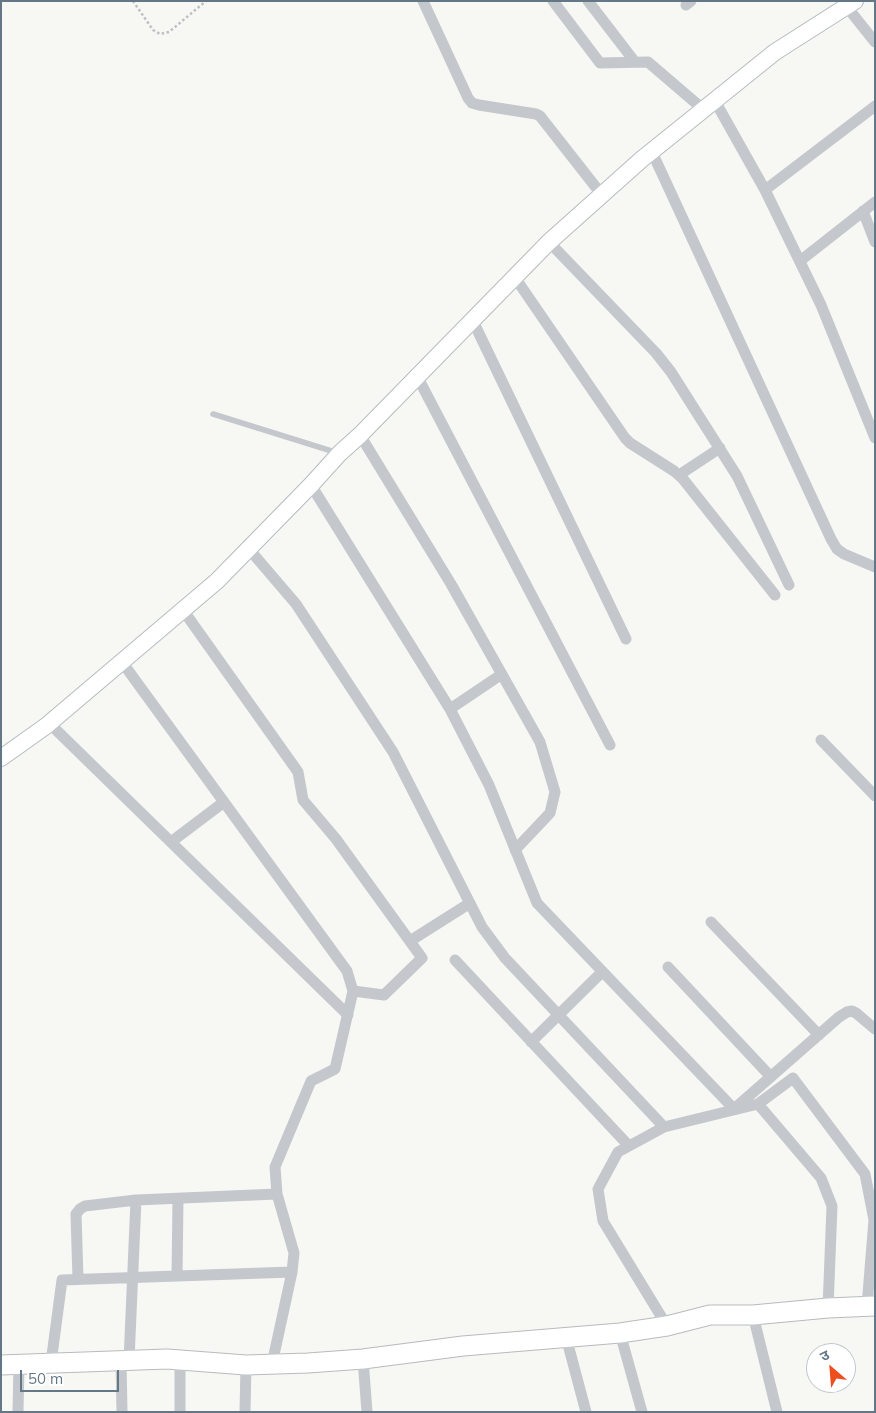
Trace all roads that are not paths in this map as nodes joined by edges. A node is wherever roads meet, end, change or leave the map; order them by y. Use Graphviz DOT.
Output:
graph roads {
  1 [pos="423,1"];
  2 [pos="553,1"];
  3 [pos="588,1"];
  4 [pos="848,3"];
  5 [pos="875,42"];
  6 [pos="635,62"];
  7 [pos="710,105"];
  8 [pos="875,106"];
  9 [pos="652,152"];
  10 [pos="765,190"];
  11 [pos="602,195"];
  12 [pos="875,202"];
  13 [pos="863,211"];
  14 [pos="549,242"];
  15 [pos="875,242"];
  16 [pos="800,261"];
  17 [pos="514,276"];
  18 [pos="472,319"];
  19 [pos="417,376"];
  20 [pos="213,414"];
  21 [pos="360,435"];
  22 [pos="875,438"];
  23 [pos="720,448"];
  24 [pos="340,453"];
  25 [pos="679,475"];
  26 [pos="311,485"];
  27 [pos="249,549"];
  28 [pos="875,566"];
  29 [pos="790,585"];
  30 [pos="775,595"];
  31 [pos="183,610"];
  32 [pos="626,639"];
  33 [pos="122,662"];
  34 [pos="502,674"];
  35 [pos="450,709"];
  36 [pos="49,723"];
  37 [pos="821,740"];
  38 [pos="610,745"];
  39 [pos="1,758"];
  40 [pos="875,796"];
  41 [pos="224,802"];
  42 [pos="171,842"];
  43 [pos="515,850"];
  44 [pos="470,903"];
  45 [pos="711,922"];
  46 [pos="410,941"];
  47 [pos="455,960"];
  48 [pos="668,967"];
  49 [pos="602,972"];
  50 [pos="353,991"];
  51 [pos="348,1015"];
  52 [pos="558,1015"];
  53 [pos="875,1029"];
  54 [pos="819,1035"];
  55 [pos="531,1042"];
  56 [pos="771,1077"];
  57 [pos="758,1104"];
  58 [pos="734,1110"];
  59 [pos="664,1126"];
  60 [pos="629,1146"];
  61 [pos="277,1194"];
  62 [pos="178,1199"];
  63 [pos="136,1200"];
  64 [pos="292,1272"];
  65 [pos="177,1276"];
  66 [pos="133,1278"];
  67 [pos="78,1279"];
  68 [pos="871,1306"];
  69 [pos="828,1308"];
  70 [pos="753,1315"];
  71 [pos="667,1326"];
  72 [pos="620,1333"];
  73 [pos="566,1337"];
  74 [pos="363,1359"];
  75 [pos="125,1360"];
  76 [pos="180,1360"];
  77 [pos="51,1363"];
  78 [pos="279,1364"];
  79 [pos="10,1365"];
  80 [pos="246,1366"];
  81 [pos="18,1412"];
  82 [pos="122,1412"];
  83 [pos="180,1412"];
  84 [pos="245,1412"];
  85 [pos="367,1412"];
  86 [pos="586,1412"];
  87 [pos="642,1412"];
  88 [pos="778,1412"];
  1 -- 11 [label="street"];
  2 -- 6 [label="street"];
  3 -- 6 [label="street"];
  4 -- 5 [label="street"];
  4 -- 7 [label="main road"];
  6 -- 7 [label="street"];
  7 -- 9 [label="main road"];
  7 -- 10 [label="street"];
  8 -- 10 [label="street"];
  9 -- 11 [label="main road"];
  9 -- 28 [label="street"];
  10 -- 16 [label="street"];
  11 -- 14 [label="main road"];
  12 -- 13 [label="street"];
  13 -- 15 [label="street"];
  13 -- 16 [label="street"];
  14 -- 17 [label="main road"];
  14 -- 23 [label="street"];
  16 -- 22 [label="street"];
  17 -- 18 [label="main road"];
  17 -- 25 [label="street"];
  18 -- 19 [label="main road"];
  18 -- 32 [label="street"];
  19 -- 21 [label="main road"];
  19 -- 38 [label="street"];
  20 -- 24 [label="lane"];
  21 -- 24 [label="main road"];
  21 -- 34 [label="street"];
  23 -- 25 [label="street"];
  23 -- 29 [label="street"];
  24 -- 26 [label="main road"];
  25 -- 30 [label="street"];
  26 -- 27 [label="main road"];
  26 -- 35 [label="street"];
  27 -- 31 [label="main road"];
  27 -- 44 [label="street"];
  31 -- 33 [label="main road"];
  31 -- 46 [label="street"];
  33 -- 36 [label="main road"];
  33 -- 41 [label="street"];
  34 -- 35 [label="street"];
  34 -- 43 [label="street"];
  35 -- 43 [label="street"];
  36 -- 39 [label="main road"];
  36 -- 42 [label="street"];
  37 -- 40 [label="street"];
  41 -- 42 [label="street"];
  41 -- 50 [label="street"];
  42 -- 51 [label="street"];
  43 -- 49 [label="street"];
  44 -- 46 [label="street"];
  44 -- 52 [label="street"];
  45 -- 54 [label="street"];
  46 -- 50 [label="street"];
  47 -- 55 [label="street"];
  48 -- 56 [label="street"];
  49 -- 52 [label="street"];
  49 -- 58 [label="street"];
  50 -- 51 [label="street"];
  51 -- 61 [label="street"];
  52 -- 55 [label="street"];
  52 -- 59 [label="street"];
  53 -- 54 [label="street"];
  54 -- 56 [label="street"];
  55 -- 60 [label="street"];
  56 -- 58 [label="street"];
  57 -- 58 [label="street"];
  57 -- 68 [label="street"];
  57 -- 69 [label="street"];
  58 -- 59 [label="street"];
  59 -- 60 [label="street"];
  60 -- 71 [label="street"];
  61 -- 62 [label="street"];
  61 -- 64 [label="street"];
  62 -- 63 [label="street"];
  62 -- 65 [label="street"];
  63 -- 66 [label="street"];
  63 -- 67 [label="street"];
  64 -- 65 [label="street"];
  64 -- 78 [label="street"];
  65 -- 66 [label="street"];
  66 -- 67 [label="street"];
  66 -- 75 [label="street"];
  67 -- 77 [label="street"];
  68 -- 69 [label="main road"];
  69 -- 70 [label="main road"];
  70 -- 71 [label="main road"];
  70 -- 88 [label="street"];
  71 -- 72 [label="main road"];
  72 -- 73 [label="main road"];
  72 -- 87 [label="street"];
  73 -- 74 [label="main road"];
  73 -- 86 [label="street"];
  74 -- 78 [label="main road"];
  74 -- 85 [label="street"];
  75 -- 76 [label="main road"];
  75 -- 77 [label="main road"];
  75 -- 82 [label="street"];
  76 -- 80 [label="main road"];
  76 -- 83 [label="street"];
  77 -- 79 [label="main road"];
  78 -- 80 [label="main road"];
  79 -- 81 [label="street"];
  80 -- 84 [label="street"];
}
